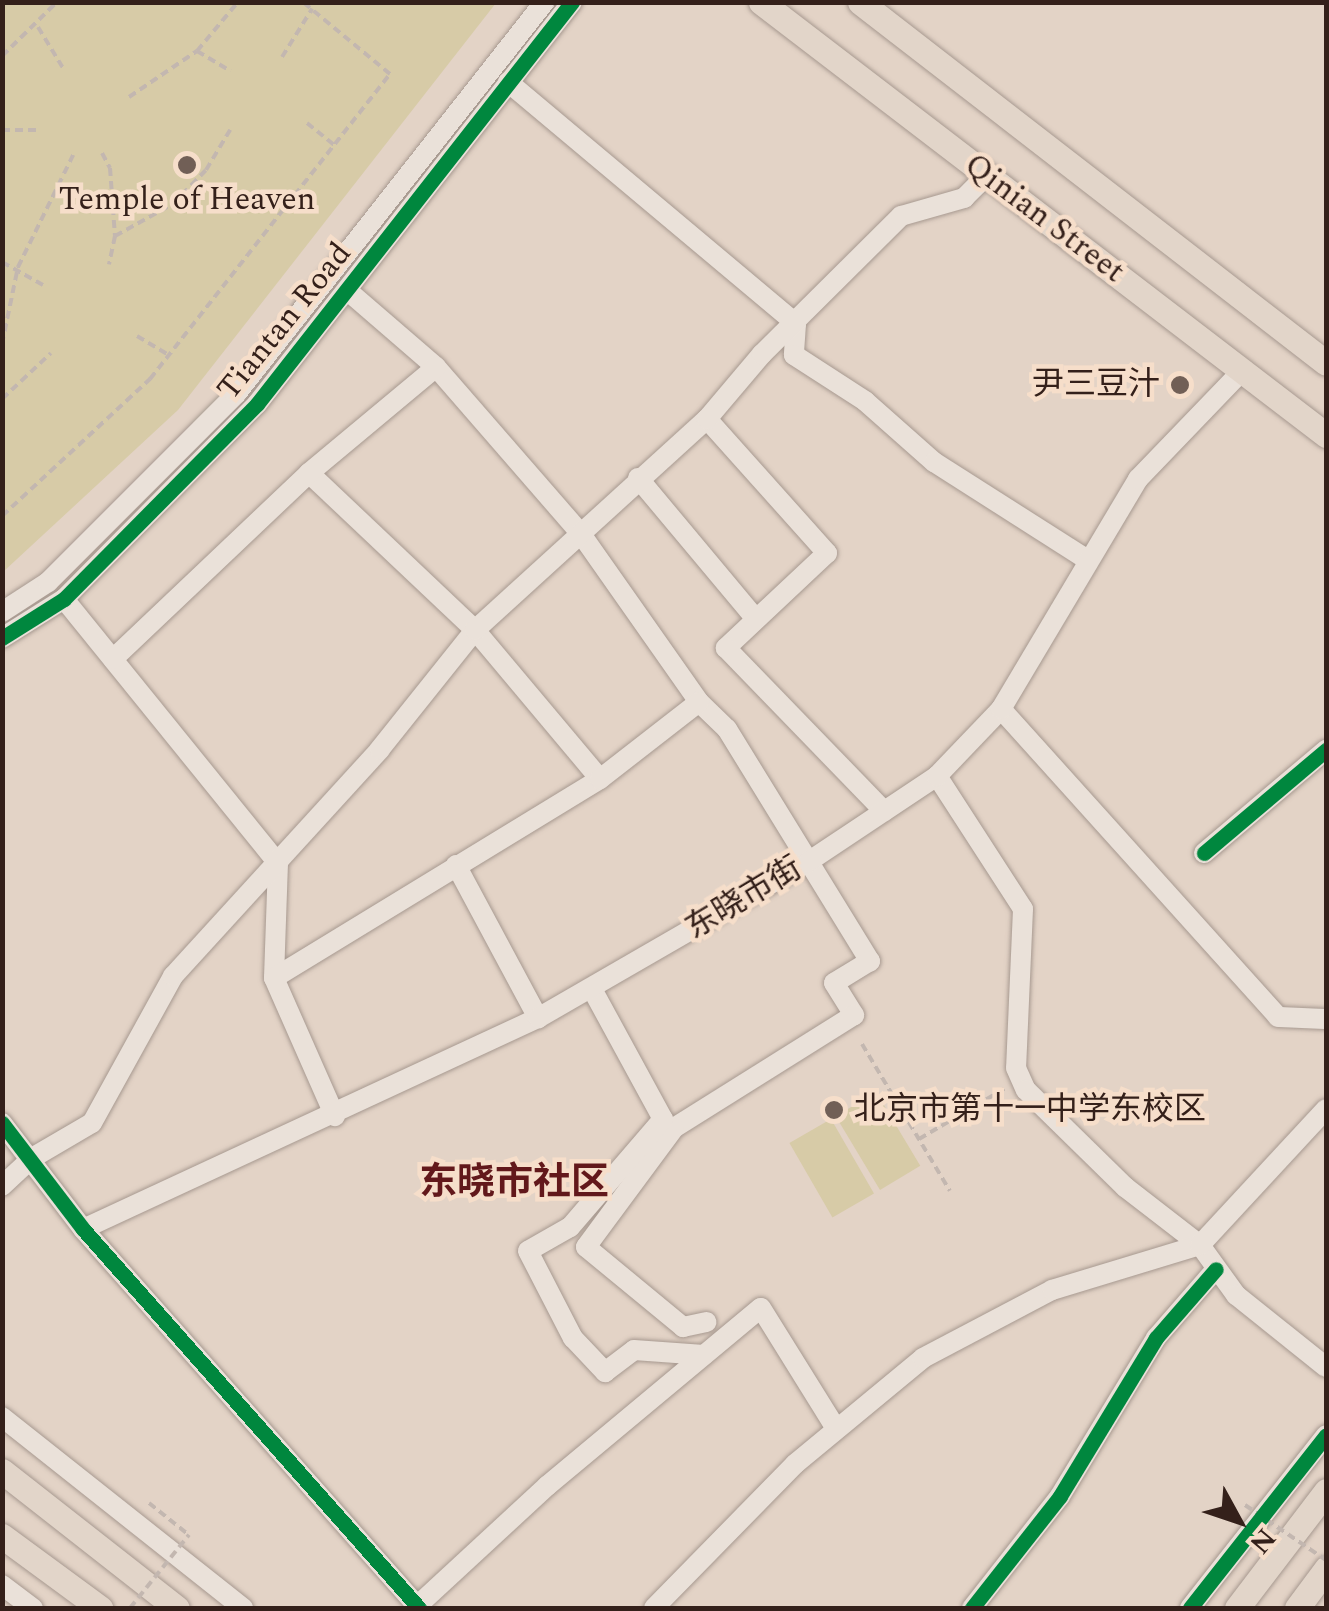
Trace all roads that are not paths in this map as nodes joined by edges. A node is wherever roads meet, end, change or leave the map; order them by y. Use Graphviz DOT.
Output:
graph roads {
  1 [pos="544,2"];
  2 [pos="572,2"];
  3 [pos="762,2"];
  4 [pos="860,2"];
  5 [pos="508,82"];
  6 [pos="986,174"];
  7 [pos="348,290"];
  8 [pos="796,324"];
  9 [pos="1326,363"];
  10 [pos="436,367"];
  11 [pos="1242,371"];
  12 [pos="707,420"];
  13 [pos="1326,435"];
  14 [pos="309,473"];
  15 [pos="638,478"];
  16 [pos="582,534"];
  17 [pos="1088,560"];
  18 [pos="64,599"];
  19 [pos="2,612"];
  20 [pos="755,618"];
  21 [pos="475,630"];
  22 [pos="2,638"];
  23 [pos="113,660"];
  24 [pos="699,702"];
  25 [pos="1001,709"];
  26 [pos="1326,750"];
  27 [pos="936,776"];
  28 [pos="600,780"];
  29 [pos="884,810"];
  30 [pos="1204,853"];
  31 [pos="808,862"];
  32 [pos="278,863"];
  33 [pos="456,865"];
  34 [pos="274,978"];
  35 [pos="592,989"];
  36 [pos="538,1018"];
  37 [pos="1326,1019"];
  38 [pos="1326,1109"];
  39 [pos="335,1116"];
  40 [pos="2,1122"];
  41 [pos="668,1124"];
  42 [pos="32,1158"];
  43 [pos="2,1186"];
  44 [pos="83,1228"];
  45 [pos="1200,1246"];
  46 [pos="1216,1269"];
  47 [pos="706,1322"];
  48 [pos="704,1355"];
  49 [pos="1326,1367"];
  50 [pos="2,1417"];
  51 [pos="836,1427"];
  52 [pos="1326,1435"];
  53 [pos="2,1472"];
  54 [pos="1326,1491"];
  55 [pos="2,1536"];
  56 [pos="1326,1569"];
  57 [pos="2,1585"];
  58 [pos="33,1608"];
  59 [pos="100,1608"];
  60 [pos="177,1608"];
  61 [pos="243,1608"];
  62 [pos="418,1608"];
  63 [pos="654,1608"];
  64 [pos="972,1608"];
  65 [pos="1190,1608"];
  66 [pos="1236,1608"];
  67 [pos="1297,1608"];
  1 -- 19 [label="street, Tiantan Road"];
  2 -- 5 [label="street, Tiantan Road"];
  3 -- 6 [label="main road, Qinian Street"];
  4 -- 9 [label="main road, Qinian Street"];
  5 -- 7 [label="street, Tiantan Road"];
  5 -- 8 [label="street"];
  6 -- 8 [label="street"];
  6 -- 11 [label="main road, Qinian Street"];
  7 -- 10 [label="street"];
  7 -- 18 [label="street, Tiantan Road"];
  8 -- 12 [label="street"];
  8 -- 17 [label="street"];
  10 -- 14 [label="street"];
  10 -- 16 [label="street"];
  11 -- 13 [label="main road, Qinian Street"];
  11 -- 17 [label="street, 东晓市街"];
  12 -- 15 [label="street"];
  12 -- 20 [label="street"];
  14 -- 21 [label="street"];
  14 -- 23 [label="street"];
  15 -- 16 [label="street"];
  15 -- 20 [label="street"];
  16 -- 21 [label="street"];
  16 -- 24 [label="street"];
  17 -- 25 [label="street, 东晓市街"];
  18 -- 22 [label="street, Tiantan Road"];
  18 -- 23 [label="street"];
  20 -- 29 [label="street"];
  21 -- 28 [label="street"];
  21 -- 32 [label="street"];
  23 -- 32 [label="street"];
  24 -- 28 [label="street"];
  24 -- 31 [label="street"];
  25 -- 27 [label="street, 东晓市街"];
  25 -- 37 [label="street"];
  26 -- 30 [label="street"];
  27 -- 29 [label="street, 东晓市街"];
  27 -- 45 [label="street"];
  28 -- 33 [label="street"];
  29 -- 31 [label="street, 东晓市街"];
  31 -- 35 [label="street, 东晓市街"];
  31 -- 41 [label="street"];
  32 -- 34 [label="street"];
  32 -- 42 [label="street"];
  33 -- 34 [label="street"];
  33 -- 36 [label="street"];
  34 -- 39 [label="street"];
  35 -- 36 [label="street, 东晓市街"];
  35 -- 41 [label="street"];
  36 -- 39 [label="street, 东晓市街"];
  38 -- 45 [label="street"];
  39 -- 44 [label="street, 东晓市街"];
  40 -- 42 [label="street"];
  41 -- 47 [label="street"];
  41 -- 48 [label="street"];
  42 -- 43 [label="street"];
  42 -- 44 [label="street"];
  44 -- 62 [label="street"];
  45 -- 46 [label="street"];
  45 -- 51 [label="street"];
  46 -- 49 [label="street"];
  46 -- 64 [label="street"];
  48 -- 51 [label="street"];
  48 -- 62 [label="street"];
  50 -- 61 [label="street"];
  51 -- 63 [label="street"];
  52 -- 65 [label="street"];
  53 -- 60 [label="main road"];
  54 -- 66 [label="main road"];
  55 -- 59 [label="main road"];
  56 -- 67 [label="main road"];
  57 -- 58 [label="street"];
}
